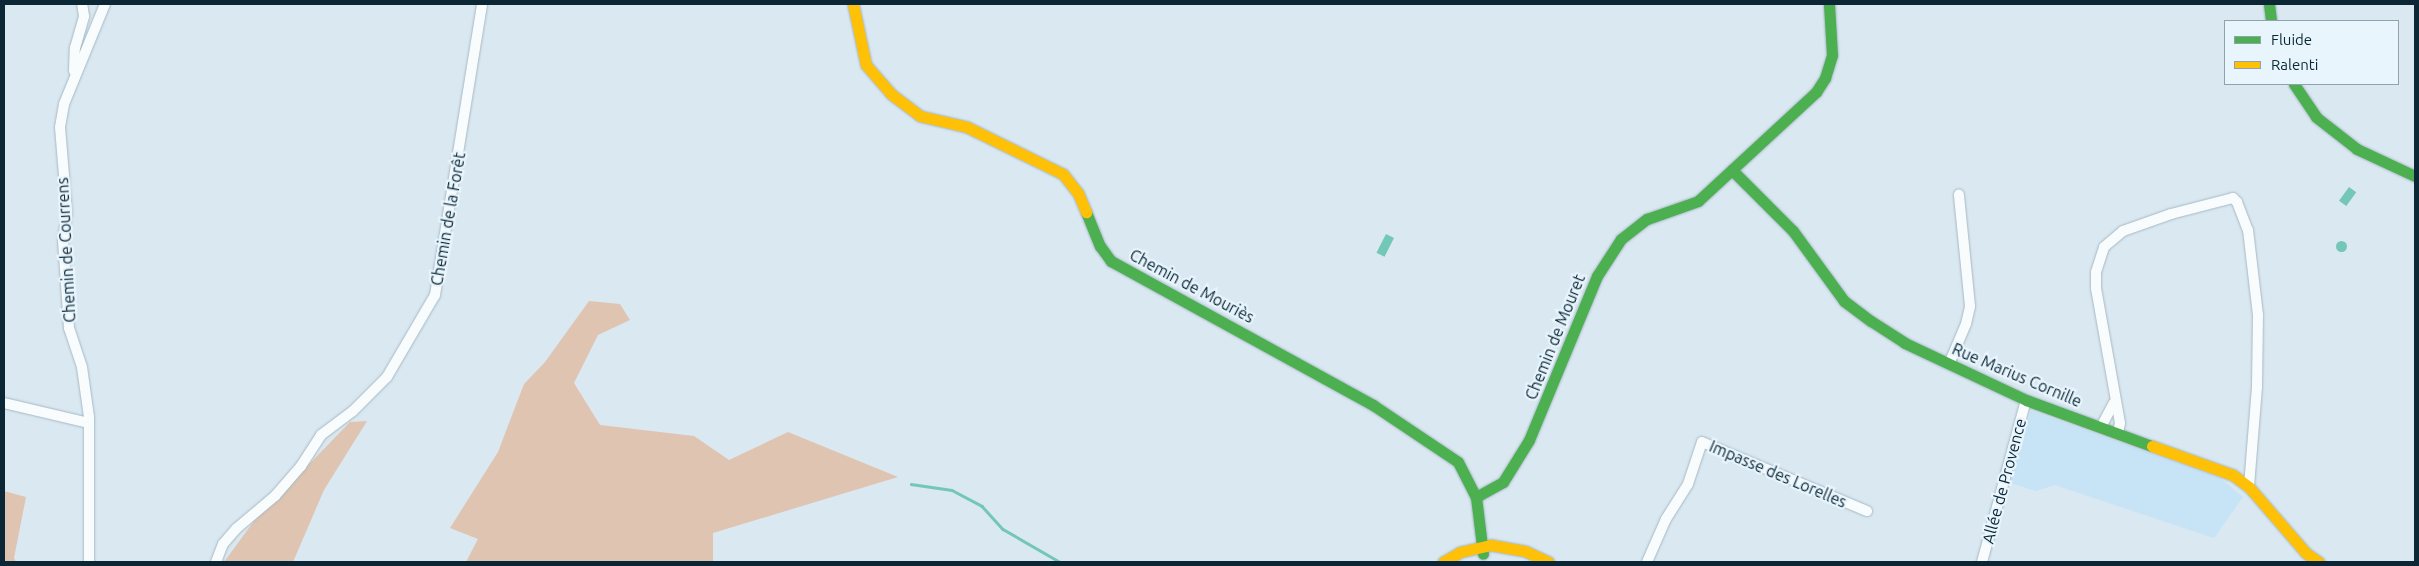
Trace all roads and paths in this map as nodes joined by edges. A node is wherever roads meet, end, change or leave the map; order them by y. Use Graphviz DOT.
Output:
graph roads {
  1 [pos="82,4"];
  2 [pos="105,4"];
  3 [pos="482,4"];
  4 [pos="853,4"];
  5 [pos="1829,4"];
  6 [pos="2269,4"];
  7 [pos="2272,20"];
  8 [pos="73,81"];
  9 [pos="2295,85"];
  10 [pos="1732,170"];
  11 [pos="2415,176"];
  12 [pos="1959,196"];
  13 [pos="1949,364"];
  14 [pos="2026,400"];
  15 [pos="4,403"];
  16 [pos="2114,403"];
  17 [pos="89,423"];
  18 [pos="2101,427"];
  19 [pos="2118,433"];
  20 [pos="2249,487"];
  21 [pos="1476,496"];
  22 [pos="1867,511"];
  23 [pos="1482,550"];
  24 [pos="1548,561"];
  25 [pos="90,562"];
  26 [pos="216,562"];
  27 [pos="1443,562"];
  28 [pos="1457,562"];
  29 [pos="1647,562"];
  30 [pos="1982,562"];
  31 [pos="2319,562"];
  1 -- 8 [label="street"];
  2 -- 8 [label="street, Chemin de Courrens"];
  3 -- 26 [label="street, Chemin de la Forêt"];
  4 -- 21 [label="street, Chemin de Mouriès"];
  5 -- 10 [label="street, Chemin de Mouret"];
  6 -- 7 [label="street"];
  8 -- 17 [label="street, Chemin de Courrens"];
  9 -- 11 [label="street"];
  10 -- 13 [label="street, Rue Marius Cornille"];
  10 -- 21 [label="street, Chemin de Mouret"];
  12 -- 13 [label="street"];
  13 -- 14 [label="street, Rue Marius Cornille"];
  14 -- 18 [label="street, Rue Marius Cornille"];
  14 -- 30 [label="street, Allée de Provence"];
  15 -- 17 [label="street"];
  16 -- 18 [label="street"];
  16 -- 19 [label="street"];
  16 -- 20 [label="street"];
  17 -- 25 [label="street, Chemin de Courrens"];
  18 -- 19 [label="street, Rue Marius Cornille"];
  19 -- 20 [label="street, Rue Marius Cornille"];
  20 -- 31 [label="street, Rue Marius Cornille"];
  21 -- 23 [label="street, Chemin de Mouriès"];
  22 -- 29 [label="street, Impasse des Lorelles"];
  23 -- 24 [label="street"];
  23 -- 27 [label="street"];
  23 -- 28 [label="street"];
}
